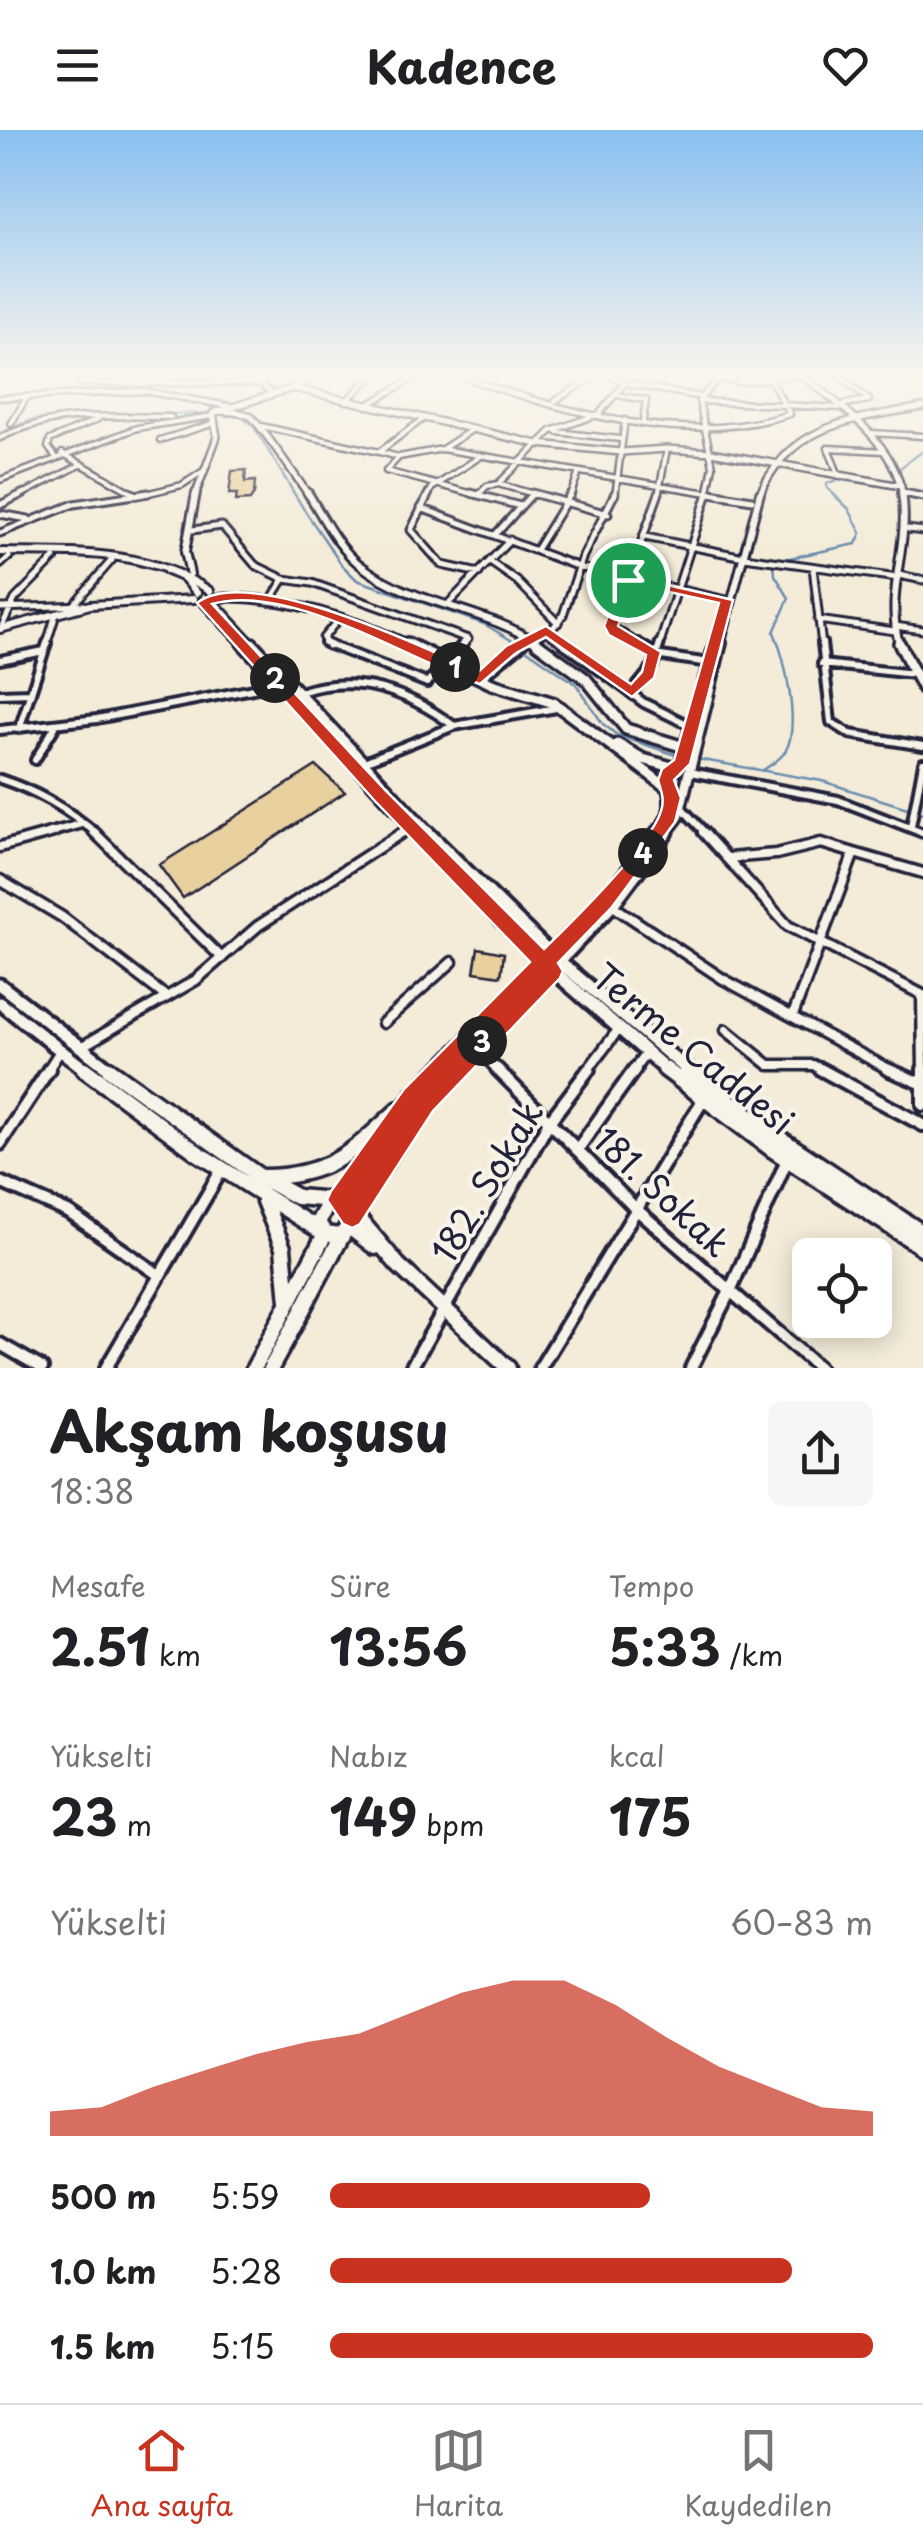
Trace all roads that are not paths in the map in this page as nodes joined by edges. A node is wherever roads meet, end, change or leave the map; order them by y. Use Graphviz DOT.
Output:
graph roads {
  1 [pos="67,433"];
  2 [pos="107,433"];
  3 [pos="124,433"];
  4 [pos="177,433"];
  5 [pos="217,433"];
  6 [pos="265,433"];
  7 [pos="297,433"];
  8 [pos="405,433"];
  9 [pos="467,433"];
  10 [pos="479,433"];
  11 [pos="549,433"];
  12 [pos="566,433"];
  13 [pos="622,433"];
  14 [pos="707,433"];
  15 [pos="814,433"];
  16 [pos="871,434"];
  17 [pos="112,436"];
  18 [pos="923,436"];
  19 [pos="620,439"];
  20 [pos="160,440"];
  21 [pos="538,444"];
  22 [pos="442,449"];
  23 [pos="667,449"];
  24 [pos="883,451"];
  25 [pos="379,452"];
  26 [pos="621,452"];
  27 [pos="711,452"];
  28 [pos="59,455"];
  29 [pos="482,456"];
  30 [pos="400,457"];
  31 [pos="770,461"];
  32 [pos="82,464"];
  33 [pos="520,464"];
  34 [pos="205,470"];
  35 [pos="578,474"];
  36 [pos="839,476"];
  37 [pos="0,480"];
  38 [pos="620,481"];
  39 [pos="498,484"];
  40 [pos="436,486"];
  41 [pos="664,487"];
  42 [pos="902,489"];
  43 [pos="532,494"];
  44 [pos="708,494"];
  45 [pos="138,495"];
  46 [pos="477,496"];
  47 [pos="923,496"];
  48 [pos="752,500"];
  49 [pos="567,503"];
  50 [pos="0,505"];
  51 [pos="520,506"];
  52 [pos="421,508"];
  53 [pos="0,514"];
  54 [pos="608,514"];
  55 [pos="30,520"];
  56 [pos="908,529"];
  57 [pos="192,530"];
  58 [pos="923,531"];
  59 [pos="0,533"];
  60 [pos="496,535"];
  61 [pos="645,537"];
  62 [pos="510,540"];
  63 [pos="692,546"];
  64 [pos="536,550"];
  65 [pos="3,555"];
  66 [pos="741,557"];
  67 [pos="54,558"];
  68 [pos="112,560"];
  69 [pos="490,562"];
  70 [pos="0,565"];
  71 [pos="579,566"];
  72 [pos="812,567"];
  73 [pos="480,573"];
  74 [pos="190,574"];
  75 [pos="899,577"];
  76 [pos="284,579"];
  77 [pos="628,580"];
  78 [pos="923,580"];
  79 [pos="674,590"];
  80 [pos="206,597"];
  81 [pos="270,600"];
  82 [pos="727,600"];
  83 [pos="449,603"];
  84 [pos="90,605"];
  85 [pos="72,606"];
  86 [pos="0,608"];
  87 [pos="10,608"];
  88 [pos="56,612"];
  89 [pos="818,620"];
  90 [pos="337,621"];
  91 [pos="558,624"];
  92 [pos="894,628"];
  93 [pos="0,629"];
  94 [pos="923,630"];
  95 [pos="546,631"];
  96 [pos="533,638"];
  97 [pos="44,652"];
  98 [pos="654,654"];
  99 [pos="0,660"];
  100 [pos="447,663"];
  101 [pos="710,663"];
  102 [pos="822,664"];
  103 [pos="912,674"];
  104 [pos="923,675"];
  105 [pos="480,679"];
  106 [pos="280,684"];
  107 [pos="923,689"];
  108 [pos="300,692"];
  109 [pos="632,692"];
  110 [pos="31,693"];
  111 [pos="0,694"];
  112 [pos="563,707"];
  113 [pos="55,726"];
  114 [pos="454,726"];
  115 [pos="696,728"];
  116 [pos="0,730"];
  117 [pos="19,730"];
  118 [pos="923,746"];
  119 [pos="690,749"];
  120 [pos="35,760"];
  121 [pos="364,762"];
  122 [pos="657,762"];
  123 [pos="640,763"];
  124 [pos="923,763"];
  125 [pos="686,768"];
  126 [pos="650,776"];
  127 [pos="0,780"];
  128 [pos="668,788"];
  129 [pos="682,802"];
  130 [pos="82,824"];
  131 [pos="911,826"];
  132 [pos="410,827"];
  133 [pos="923,833"];
  134 [pos="0,847"];
  135 [pos="854,853"];
  136 [pos="727,858"];
  137 [pos="923,873"];
  138 [pos="0,880"];
  139 [pos="612,905"];
  140 [pos="820,944"];
  141 [pos="222,958"];
  142 [pos="452,962"];
  143 [pos="552,963"];
  144 [pos="0,985"];
  145 [pos="922,995"];
  146 [pos="165,996"];
  147 [pos="0,1004"];
  148 [pos="793,1015"];
  149 [pos="383,1023"];
  150 [pos="619,1029"];
  151 [pos="726,1030"];
  152 [pos="82,1047"];
  153 [pos="475,1047"];
  154 [pos="60,1051"];
  155 [pos="647,1052"];
  156 [pos="922,1084"];
  157 [pos="412,1097"];
  158 [pos="703,1100"];
  159 [pos="923,1105"];
  160 [pos="550,1122"];
  161 [pos="923,1124"];
  162 [pos="0,1144"];
  163 [pos="577,1150"];
  164 [pos="786,1162"];
  165 [pos="222,1170"];
  166 [pos="259,1176"];
  167 [pos="0,1182"];
  168 [pos="263,1198"];
  169 [pos="334,1201"];
  170 [pos="636,1209"];
  171 [pos="350,1221"];
  172 [pos="923,1232"];
  173 [pos="325,1234"];
  174 [pos="923,1248"];
  175 [pos="159,1276"];
  176 [pos="730,1291"];
  177 [pos="444,1306"];
  178 [pos="288,1307"];
  179 [pos="0,1344"];
  180 [pos="42,1368"];
  181 [pos="106,1368"];
  182 [pos="254,1368"];
  183 [pos="272,1368"];
  184 [pos="411,1368"];
  185 [pos="508,1368"];
  186 [pos="540,1368"];
  187 [pos="691,1368"];
  188 [pos="819,1368"];
  1 -- 28 [label="street"];
  2 -- 17 [label="street"];
  3 -- 17 [label="street"];
  4 -- 20 [label="street"];
  5 -- 34 [label="main road"];
  6 -- 83 [label="main road"];
  7 -- 25 [label="street"];
  8 -- 25 [label="street"];
  9 -- 22 [label="street"];
  10 -- 21 [label="main road"];
  11 -- 21 [label="street"];
  12 -- 19 [label="street"];
  13 -- 19 [label="street"];
  14 -- 27 [label="street"];
  15 -- 31 [label="main road"];
  16 -- 18 [label="street"];
  16 -- 24 [label="main road"];
  17 -- 28 [label="street"];
  19 -- 26 [label="street"];
  21 -- 26 [label="main road"];
  21 -- 33 [label="street"];
  22 -- 29 [label="street"];
  22 -- 30 [label="street"];
  23 -- 26 [label="main road"];
  23 -- 27 [label="main road"];
  23 -- 41 [label="street"];
  24 -- 36 [label="street"];
  24 -- 42 [label="main road"];
  25 -- 30 [label="street"];
  26 -- 38 [label="street"];
  27 -- 31 [label="main road"];
  27 -- 44 [label="street"];
  28 -- 32 [label="street"];
  28 -- 37 [label="street"];
  29 -- 33 [label="street"];
  29 -- 40 [label="street"];
  30 -- 40 [label="street"];
  31 -- 36 [label="main road"];
  31 -- 48 [label="main road"];
  31 -- 66 [label="main road"];
  32 -- 45 [label="street"];
  32 -- 50 [label="street"];
  33 -- 35 [label="street"];
  33 -- 39 [label="street"];
  34 -- 45 [label="street"];
  34 -- 57 [label="main road"];
  35 -- 38 [label="street"];
  35 -- 49 [label="street"];
  36 -- 42 [label="main road"];
  38 -- 41 [label="street"];
  38 -- 54 [label="street"];
  39 -- 43 [label="street"];
  39 -- 46 [label="street"];
  40 -- 46 [label="street"];
  40 -- 52 [label="street"];
  41 -- 44 [label="street"];
  41 -- 61 [label="street"];
  42 -- 47 [label="street"];
  42 -- 56 [label="main road"];
  43 -- 49 [label="street"];
  43 -- 51 [label="street"];
  44 -- 48 [label="street"];
  44 -- 63 [label="street"];
  45 -- 55 [label="street"];
  46 -- 51 [label="street"];
  48 -- 66 [label="main road"];
  49 -- 54 [label="street"];
  49 -- 64 [label="street"];
  51 -- 60 [label="street"];
  52 -- 60 [label="street"];
  52 -- 73 [label="street"];
  53 -- 55 [label="street"];
  54 -- 71 [label="street"];
  55 -- 59 [label="street"];
  56 -- 58 [label="street"];
  56 -- 75 [label="main road"];
  57 -- 74 [label="main road"];
  57 -- 76 [label="street"];
  60 -- 62 [label="street"];
  61 -- 63 [label="street"];
  61 -- 77 [label="street"];
  62 -- 64 [label="street"];
  62 -- 69 [label="street"];
  63 -- 66 [label="street"];
  63 -- 79 [label="street"];
  64 -- 71 [label="street"];
  65 -- 67 [label="main road"];
  65 -- 70 [label="street"];
  65 -- 74 [label="main road"];
  66 -- 72 [label="street"];
  66 -- 82 [label="main road"];
  66 -- 115 [label="main road"];
  67 -- 68 [label="main road"];
  67 -- 87 [label="street"];
  68 -- 80 [label="main road"];
  68 -- 85 [label="street"];
  69 -- 73 [label="street"];
  69 -- 91 [label="street"];
  71 -- 77 [label="street"];
  71 -- 91 [label="street"];
  72 -- 75 [label="street"];
  72 -- 89 [label="street"];
  73 -- 83 [label="street"];
  74 -- 80 [label="main road"];
  75 -- 78 [label="street"];
  75 -- 92 [label="main road"];
  76 -- 81 [label="street"];
  76 -- 100 [label="street"];
  77 -- 79 [label="street"];
  77 -- 98 [label="street"];
  79 -- 82 [label="street"];
  79 -- 98 [label="street"];
  80 -- 81 [label="main road"];
  80 -- 84 [label="main road"];
  80 -- 106 [label="main road, Terme Caddesi"];
  80 -- 108 [label="main road, Terme Caddesi"];
  81 -- 90 [label="main road"];
  82 -- 101 [label="main road"];
  83 -- 96 [label="main road"];
  84 -- 85 [label="street"];
  84 -- 88 [label="main road"];
  85 -- 87 [label="street"];
  86 -- 87 [label="street"];
  87 -- 93 [label="street"];
  88 -- 93 [label="main road"];
  88 -- 97 [label="street"];
  89 -- 92 [label="street"];
  89 -- 102 [label="street"];
  90 -- 100 [label="main road"];
  90 -- 100 [label="street"];
  91 -- 95 [label="street"];
  92 -- 94 [label="street"];
  92 -- 103 [label="main road"];
  95 -- 96 [label="street"];
  95 -- 109 [label="street"];
  96 -- 105 [label="street"];
  96 -- 119 [label="main road"];
  97 -- 99 [label="street"];
  97 -- 110 [label="street"];
  98 -- 101 [label="street"];
  98 -- 109 [label="street"];
  100 -- 105 [label="main road"];
  101 -- 115 [label="main road"];
  102 -- 103 [label="street"];
  102 -- 118 [label="street"];
  103 -- 104 [label="street"];
  103 -- 107 [label="main road"];
  105 -- 112 [label="main road"];
  106 -- 113 [label="street"];
  106 -- 132 [label="main road, Terme Caddesi"];
  108 -- 114 [label="street"];
  108 -- 121 [label="main road, Terme Caddesi"];
  109 -- 115 [label="street"];
  110 -- 111 [label="street"];
  110 -- 117 [label="street"];
  112 -- 114 [label="street"];
  112 -- 123 [label="main road"];
  113 -- 117 [label="street"];
  113 -- 120 [label="street"];
  114 -- 121 [label="street"];
  115 -- 119 [label="main road"];
  116 -- 117 [label="street"];
  119 -- 125 [label="main road"];
  121 -- 143 [label="main road, Terme Caddesi"];
  122 -- 123 [label="main road"];
  122 -- 125 [label="main road"];
  122 -- 126 [label="main road"];
  123 -- 126 [label="main road"];
  124 -- 131 [label="street"];
  125 -- 128 [label="main road"];
  125 -- 129 [label="main road"];
  125 -- 131 [label="street"];
  126 -- 128 [label="main road"];
  127 -- 130 [label="street"];
  128 -- 129 [label="main road"];
  128 -- 143 [label="main road"];
  129 -- 136 [label="street"];
  129 -- 139 [label="main road"];
  130 -- 134 [label="street"];
  130 -- 141 [label="street"];
  131 -- 133 [label="street"];
  132 -- 141 [label="street"];
  132 -- 143 [label="main road, Terme Caddesi"];
  135 -- 136 [label="street"];
  135 -- 137 [label="street"];
  135 -- 140 [label="street"];
  136 -- 140 [label="street"];
  138 -- 146 [label="street"];
  139 -- 143 [label="main road"];
  139 -- 148 [label="street"];
  140 -- 145 [label="street"];
  140 -- 148 [label="street"];
  141 -- 146 [label="street"];
  142 -- 149 [label="street"];
  143 -- 150 [label="main road, Terme Caddesi"];
  143 -- 153 [label="main road"];
  143 -- 157 [label="main road"];
  143 -- 172 [label="main road, Terme Caddesi"];
  144 -- 152 [label="main road"];
  145 -- 156 [label="street"];
  146 -- 152 [label="street"];
  147 -- 154 [label="main road"];
  148 -- 156 [label="street"];
  150 -- 155 [label="main road, Terme Caddesi"];
  150 -- 160 [label="street, 182. Sokak"];
  151 -- 161 [label="street"];
  152 -- 166 [label="main road"];
  153 -- 160 [label="street, 181. Sokak"];
  153 -- 171 [label="main road"];
  154 -- 162 [label="street"];
  154 -- 165 [label="main road"];
  155 -- 158 [label="main road, Terme Caddesi"];
  155 -- 163 [label="street"];
  156 -- 159 [label="street"];
  157 -- 166 [label="main road"];
  157 -- 169 [label="main road"];
  158 -- 164 [label="main road, Terme Caddesi"];
  158 -- 170 [label="street"];
  160 -- 163 [label="street, 181. Sokak"];
  160 -- 177 [label="street, 182. Sokak"];
  163 -- 170 [label="street, 181. Sokak"];
  164 -- 174 [label="main road, Terme Caddesi"];
  164 -- 176 [label="street"];
  165 -- 168 [label="main road"];
  165 -- 175 [label="street"];
  166 -- 169 [label="main road"];
  167 -- 175 [label="street"];
  168 -- 173 [label="main road"];
  168 -- 178 [label="main road"];
  169 -- 171 [label="main road"];
  169 -- 173 [label="main road"];
  170 -- 176 [label="street, 181. Sokak"];
  170 -- 186 [label="street"];
  171 -- 173 [label="main road"];
  171 -- 177 [label="main road"];
  171 -- 183 [label="main road"];
  173 -- 178 [label="main road"];
  175 -- 181 [label="street"];
  176 -- 187 [label="street"];
  176 -- 188 [label="street, 181. Sokak"];
  177 -- 184 [label="street, 182. Sokak"];
  177 -- 185 [label="main road"];
  178 -- 182 [label="main road"];
  179 -- 180 [label="street"];
}
